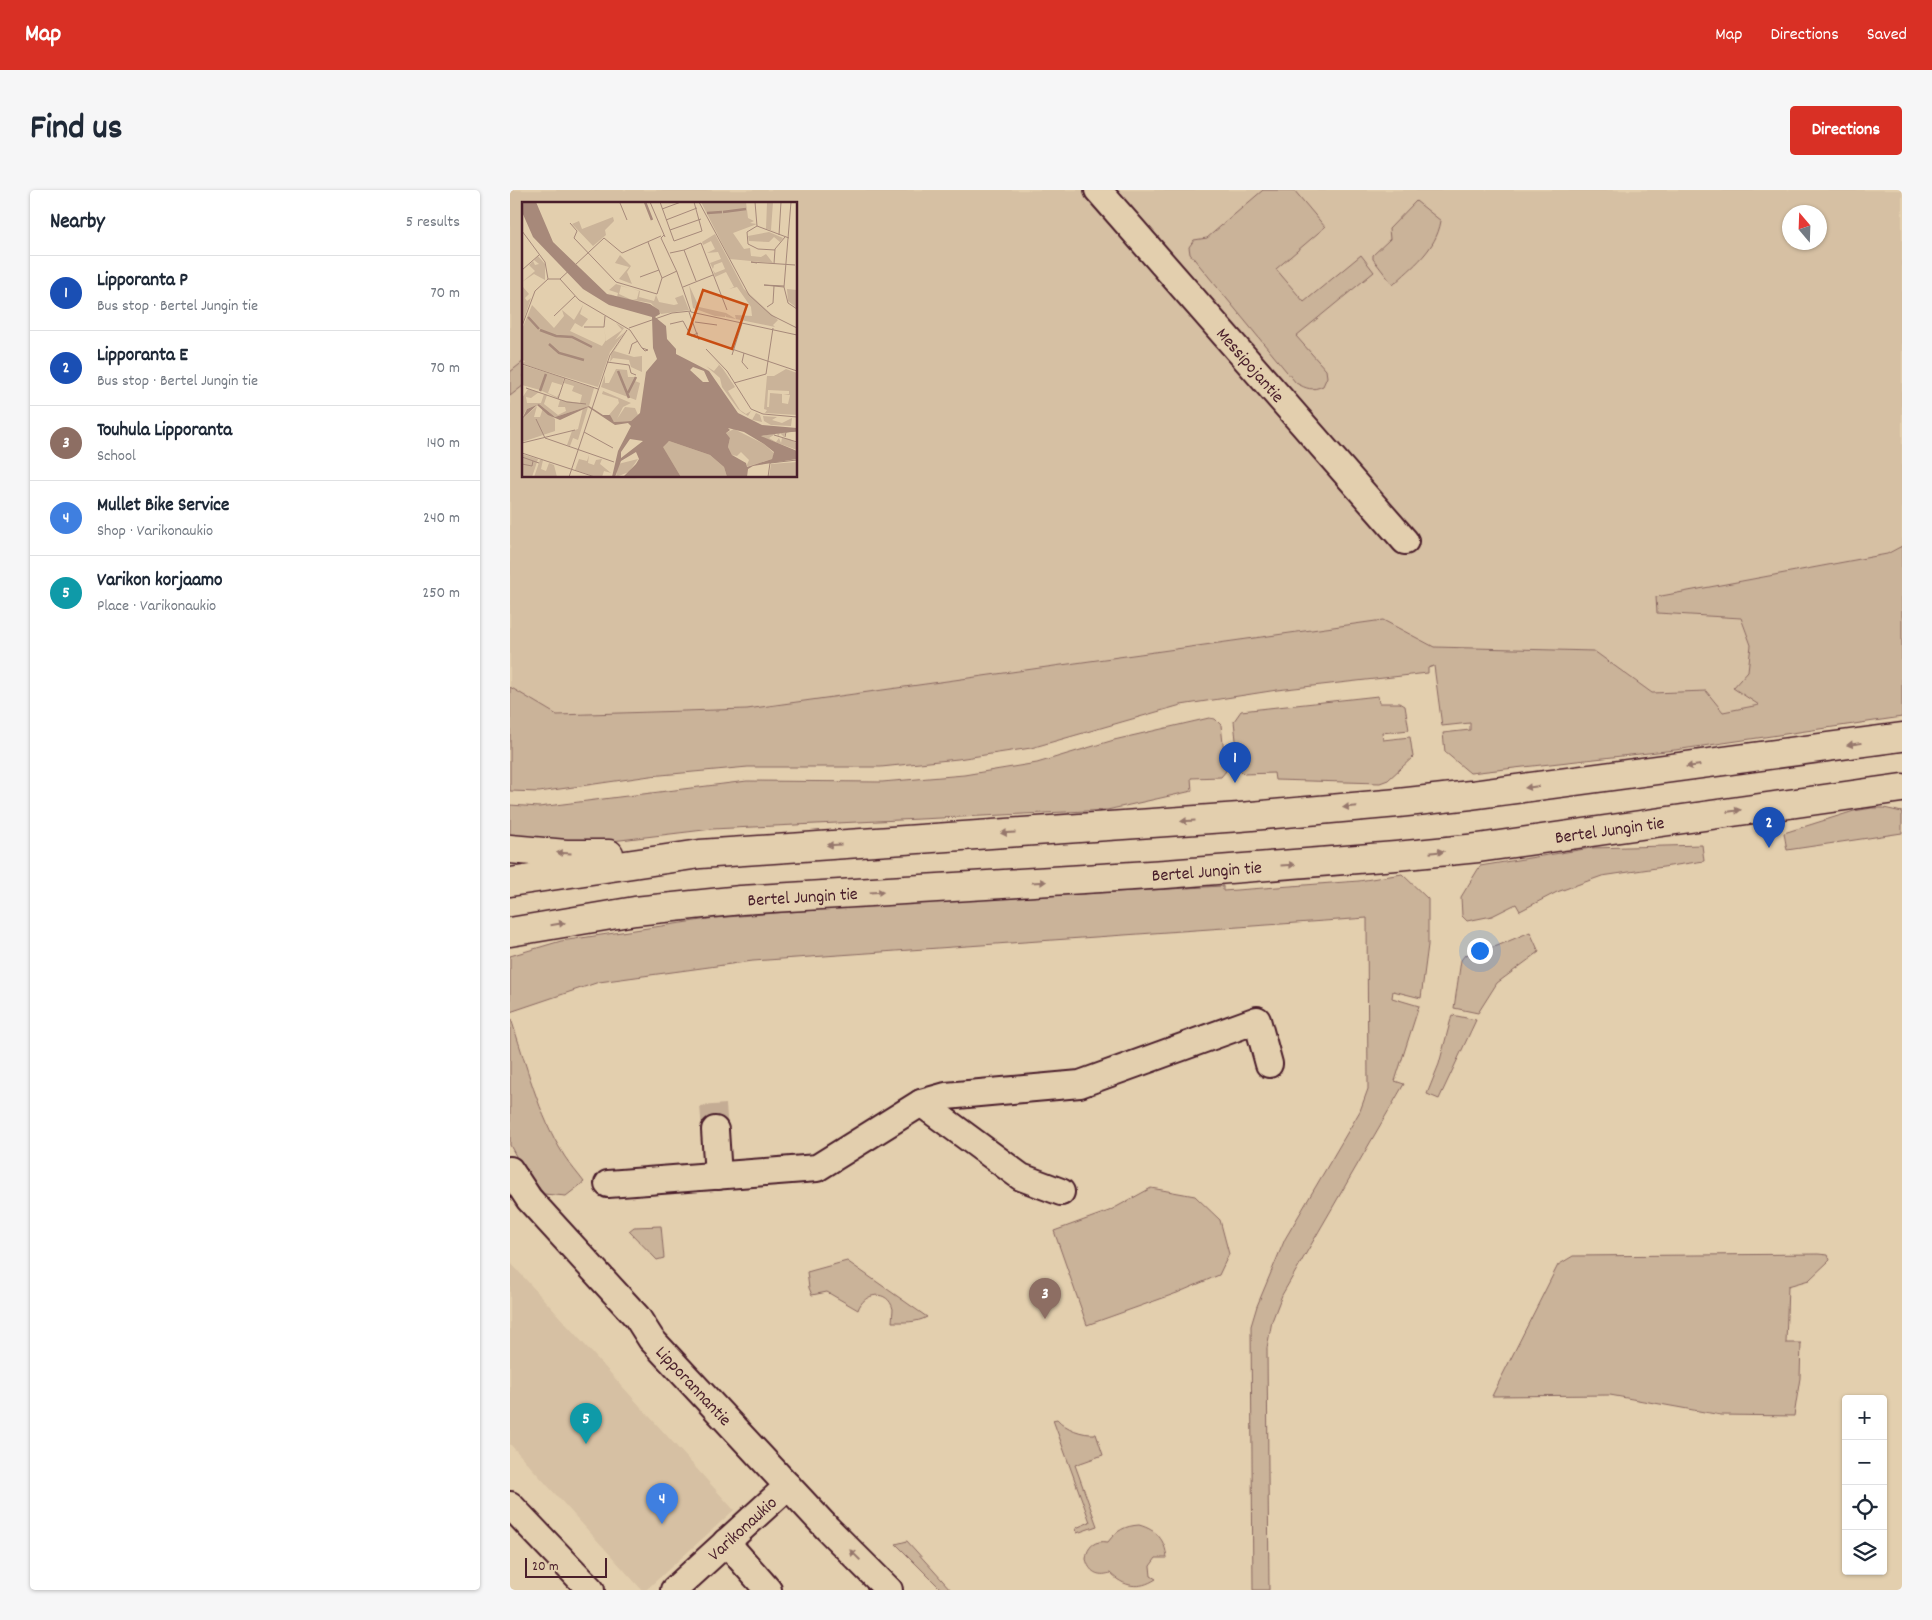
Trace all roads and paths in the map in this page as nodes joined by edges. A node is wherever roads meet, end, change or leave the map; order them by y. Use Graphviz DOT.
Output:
graph roads {
  1 [pos="1098,190"];
  2 [pos="1405,541"];
  3 [pos="1902,737"];
  4 [pos="1902,788"];
  5 [pos="510,849"];
  6 [pos="700,854"];
  7 [pos="510,882"];
  8 [pos="510,932"];
  9 [pos="1269,1064"];
  10 [pos="920,1103"];
  11 [pos="715,1130"];
  12 [pos="510,1170"];
  13 [pos="718,1176"];
  14 [pos="608,1184"];
  15 [pos="1061,1192"];
  16 [pos="788,1486"];
  17 [pos="513,1514"];
  18 [pos="726,1542"];
  19 [pos="591,1590"];
  20 [pos="674,1590"];
  21 [pos="768,1590"];
  22 [pos="889,1590"];
  1 -- 2 [label="street, Messipojantie"];
  3 -- 6 [label="main road, one-way"];
  8 -- 4 [label="main road, Bertel Jungin tie, one-way"];
  6 -- 5 [label="main road, one-way"];
  6 -- 7 [label="main road"];
  9 -- 10 [label="street"];
  10 -- 13 [label="street"];
  10 -- 15 [label="street"];
  11 -- 13 [label="street"];
  12 -- 16 [label="street, Lipporannantie"];
  13 -- 14 [label="street"];
  16 -- 18 [label="street, Varikonaukio"];
  22 -- 16 [label="street, Lipporannantie, one-way"];
  17 -- 19 [label="street"];
  18 -- 20 [label="street, Varikonaukio"];
  18 -- 21 [label="street"];
}
